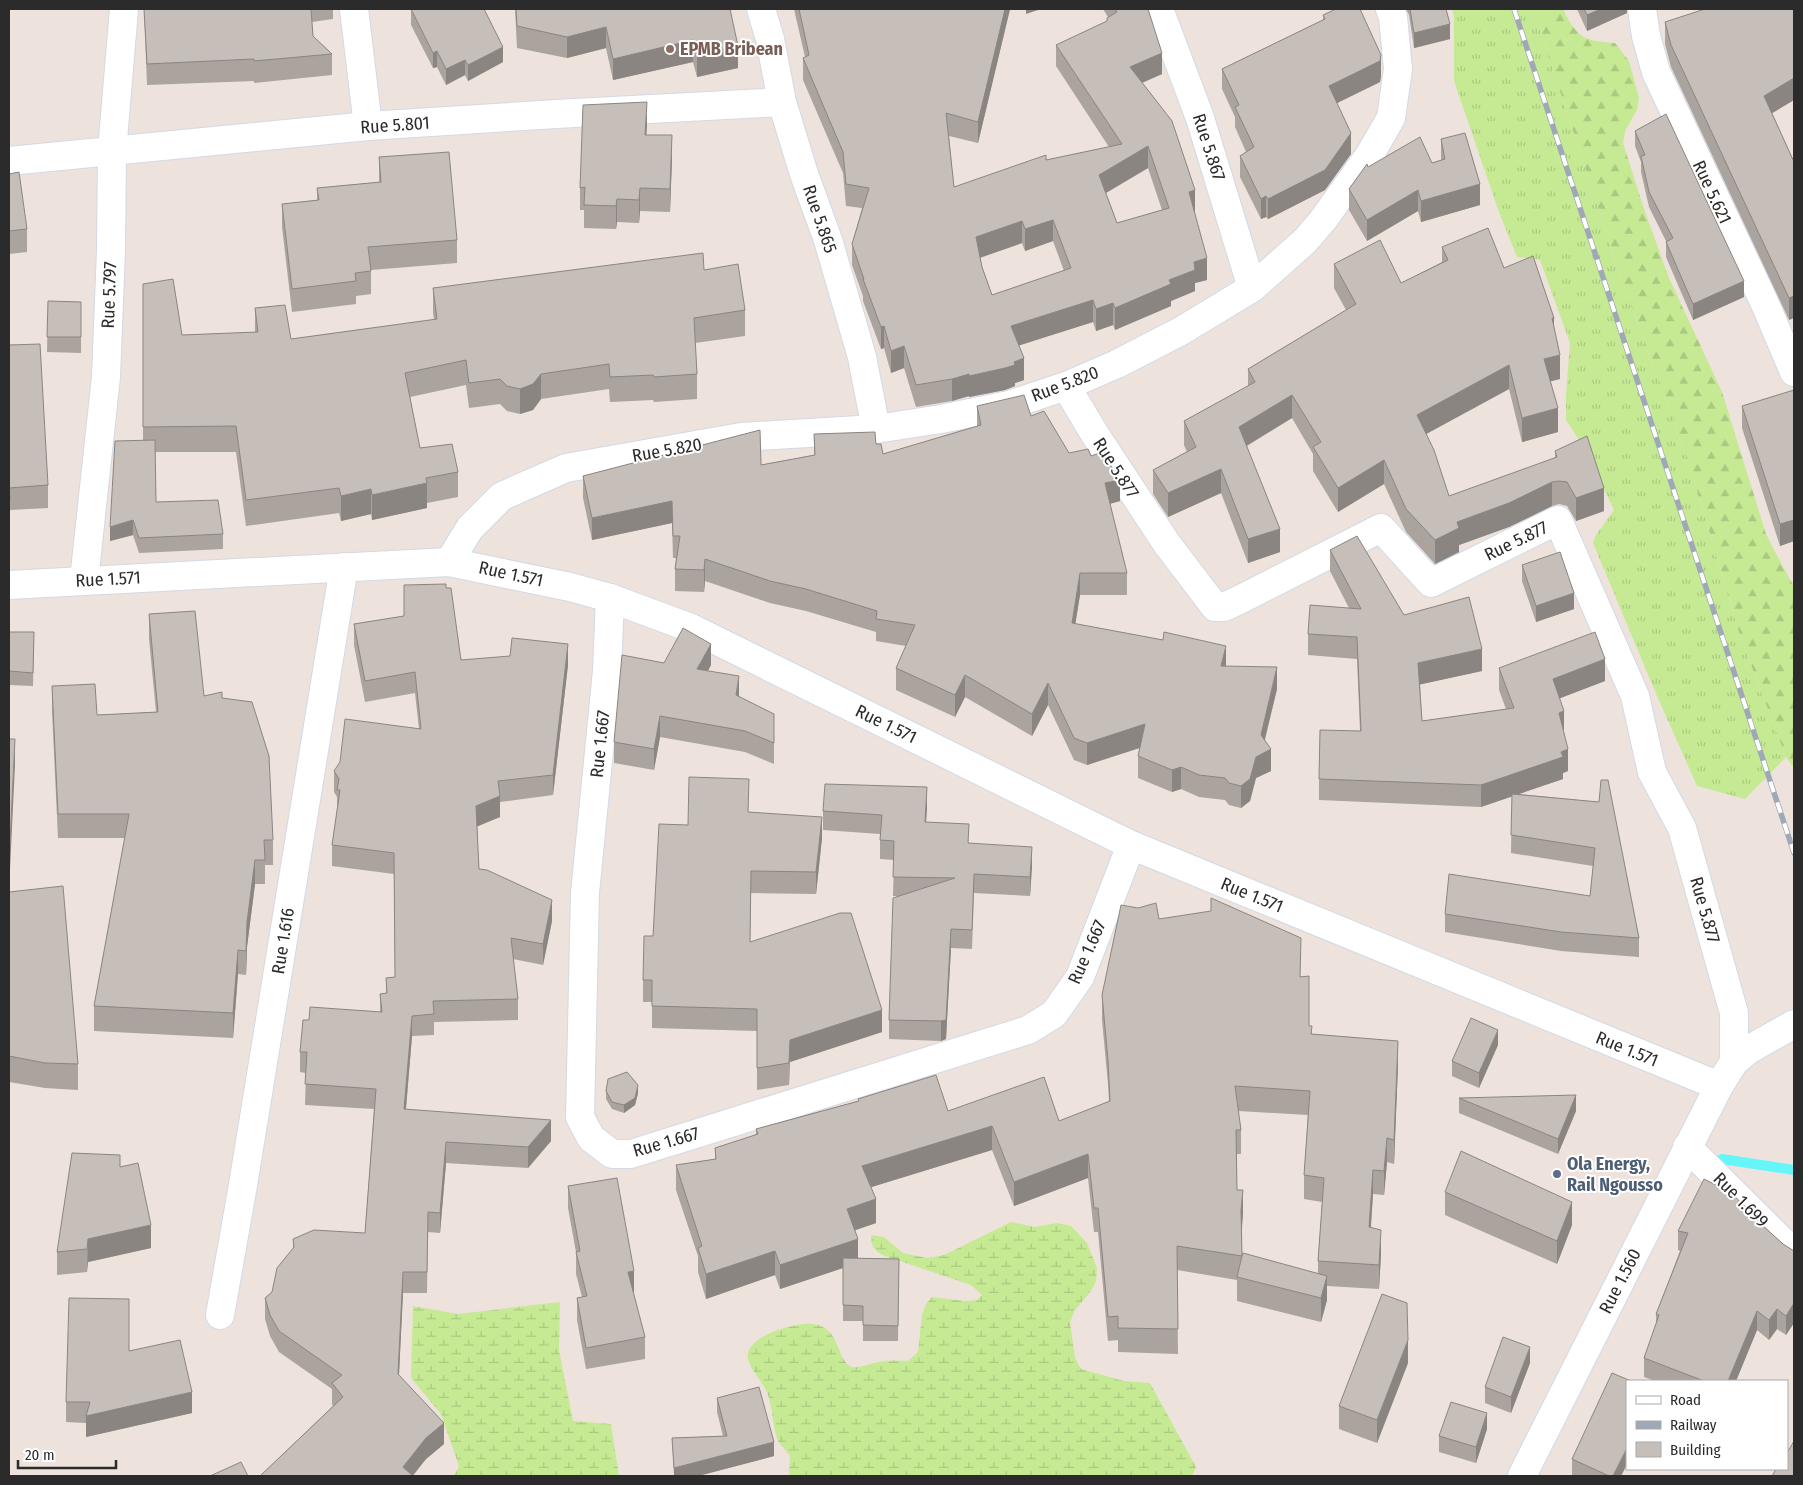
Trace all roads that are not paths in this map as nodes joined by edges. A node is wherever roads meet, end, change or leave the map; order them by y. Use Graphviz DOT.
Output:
graph roads {
  1 [pos="124,9"];
  2 [pos="354,9"];
  3 [pos="762,9"];
  4 [pos="1159,9"];
  5 [pos="1390,9"];
  6 [pos="1642,9"];
  7 [pos="782,102"];
  8 [pos="368,126"];
  9 [pos="112,151"];
  10 [pos="9,161"];
  11 [pos="1252,288"];
  12 [pos="1794,372"];
  13 [pos="1066,386"];
  14 [pos="876,429"];
  15 [pos="449,562"];
  16 [pos="344,567"];
  17 [pos="84,580"];
  18 [pos="9,584"];
  19 [pos="610,598"];
  20 [pos="1131,845"];
  21 [pos="1794,1024"];
  22 [pos="1734,1062"];
  23 [pos="1719,1086"];
  24 [pos="1687,1147"];
  25 [pos="1794,1253"];
  26 [pos="220,1315"];
  27 [pos="1522,1476"];
  1 -- 9 [label="street, Rue 5.797"];
  2 -- 8 [label="street"];
  3 -- 7 [label="street, Rue 5.865"];
  4 -- 11 [label="street, Rue 5.867"];
  5 -- 11 [label="street, Rue 5.820"];
  6 -- 12 [label="street, Rue 5.621"];
  7 -- 8 [label="street, Rue 5.801"];
  7 -- 14 [label="street, Rue 5.865"];
  8 -- 9 [label="street, Rue 5.801"];
  9 -- 10 [label="street, Rue 5.801"];
  9 -- 17 [label="street, Rue 5.797"];
  11 -- 13 [label="street, Rue 5.820"];
  13 -- 14 [label="street, Rue 5.820"];
  13 -- 22 [label="street, Rue 5.877"];
  14 -- 15 [label="street, Rue 5.820"];
  15 -- 16 [label="street, Rue 1.571"];
  15 -- 19 [label="street, Rue 1.571"];
  16 -- 17 [label="street, Rue 1.571"];
  16 -- 26 [label="street, Rue 1.616"];
  17 -- 18 [label="street, Rue 1.571"];
  19 -- 20 [label="street, Rue 1.571"];
  19 -- 20 [label="street, Rue 1.667"];
  20 -- 23 [label="street, Rue 1.571"];
  21 -- 22 [label="street"];
  22 -- 23 [label="street, Rue 1.560"];
  23 -- 24 [label="street, Rue 1.560"];
  24 -- 25 [label="street, Rue 1.699"];
  24 -- 27 [label="street, Rue 1.560"];
}
